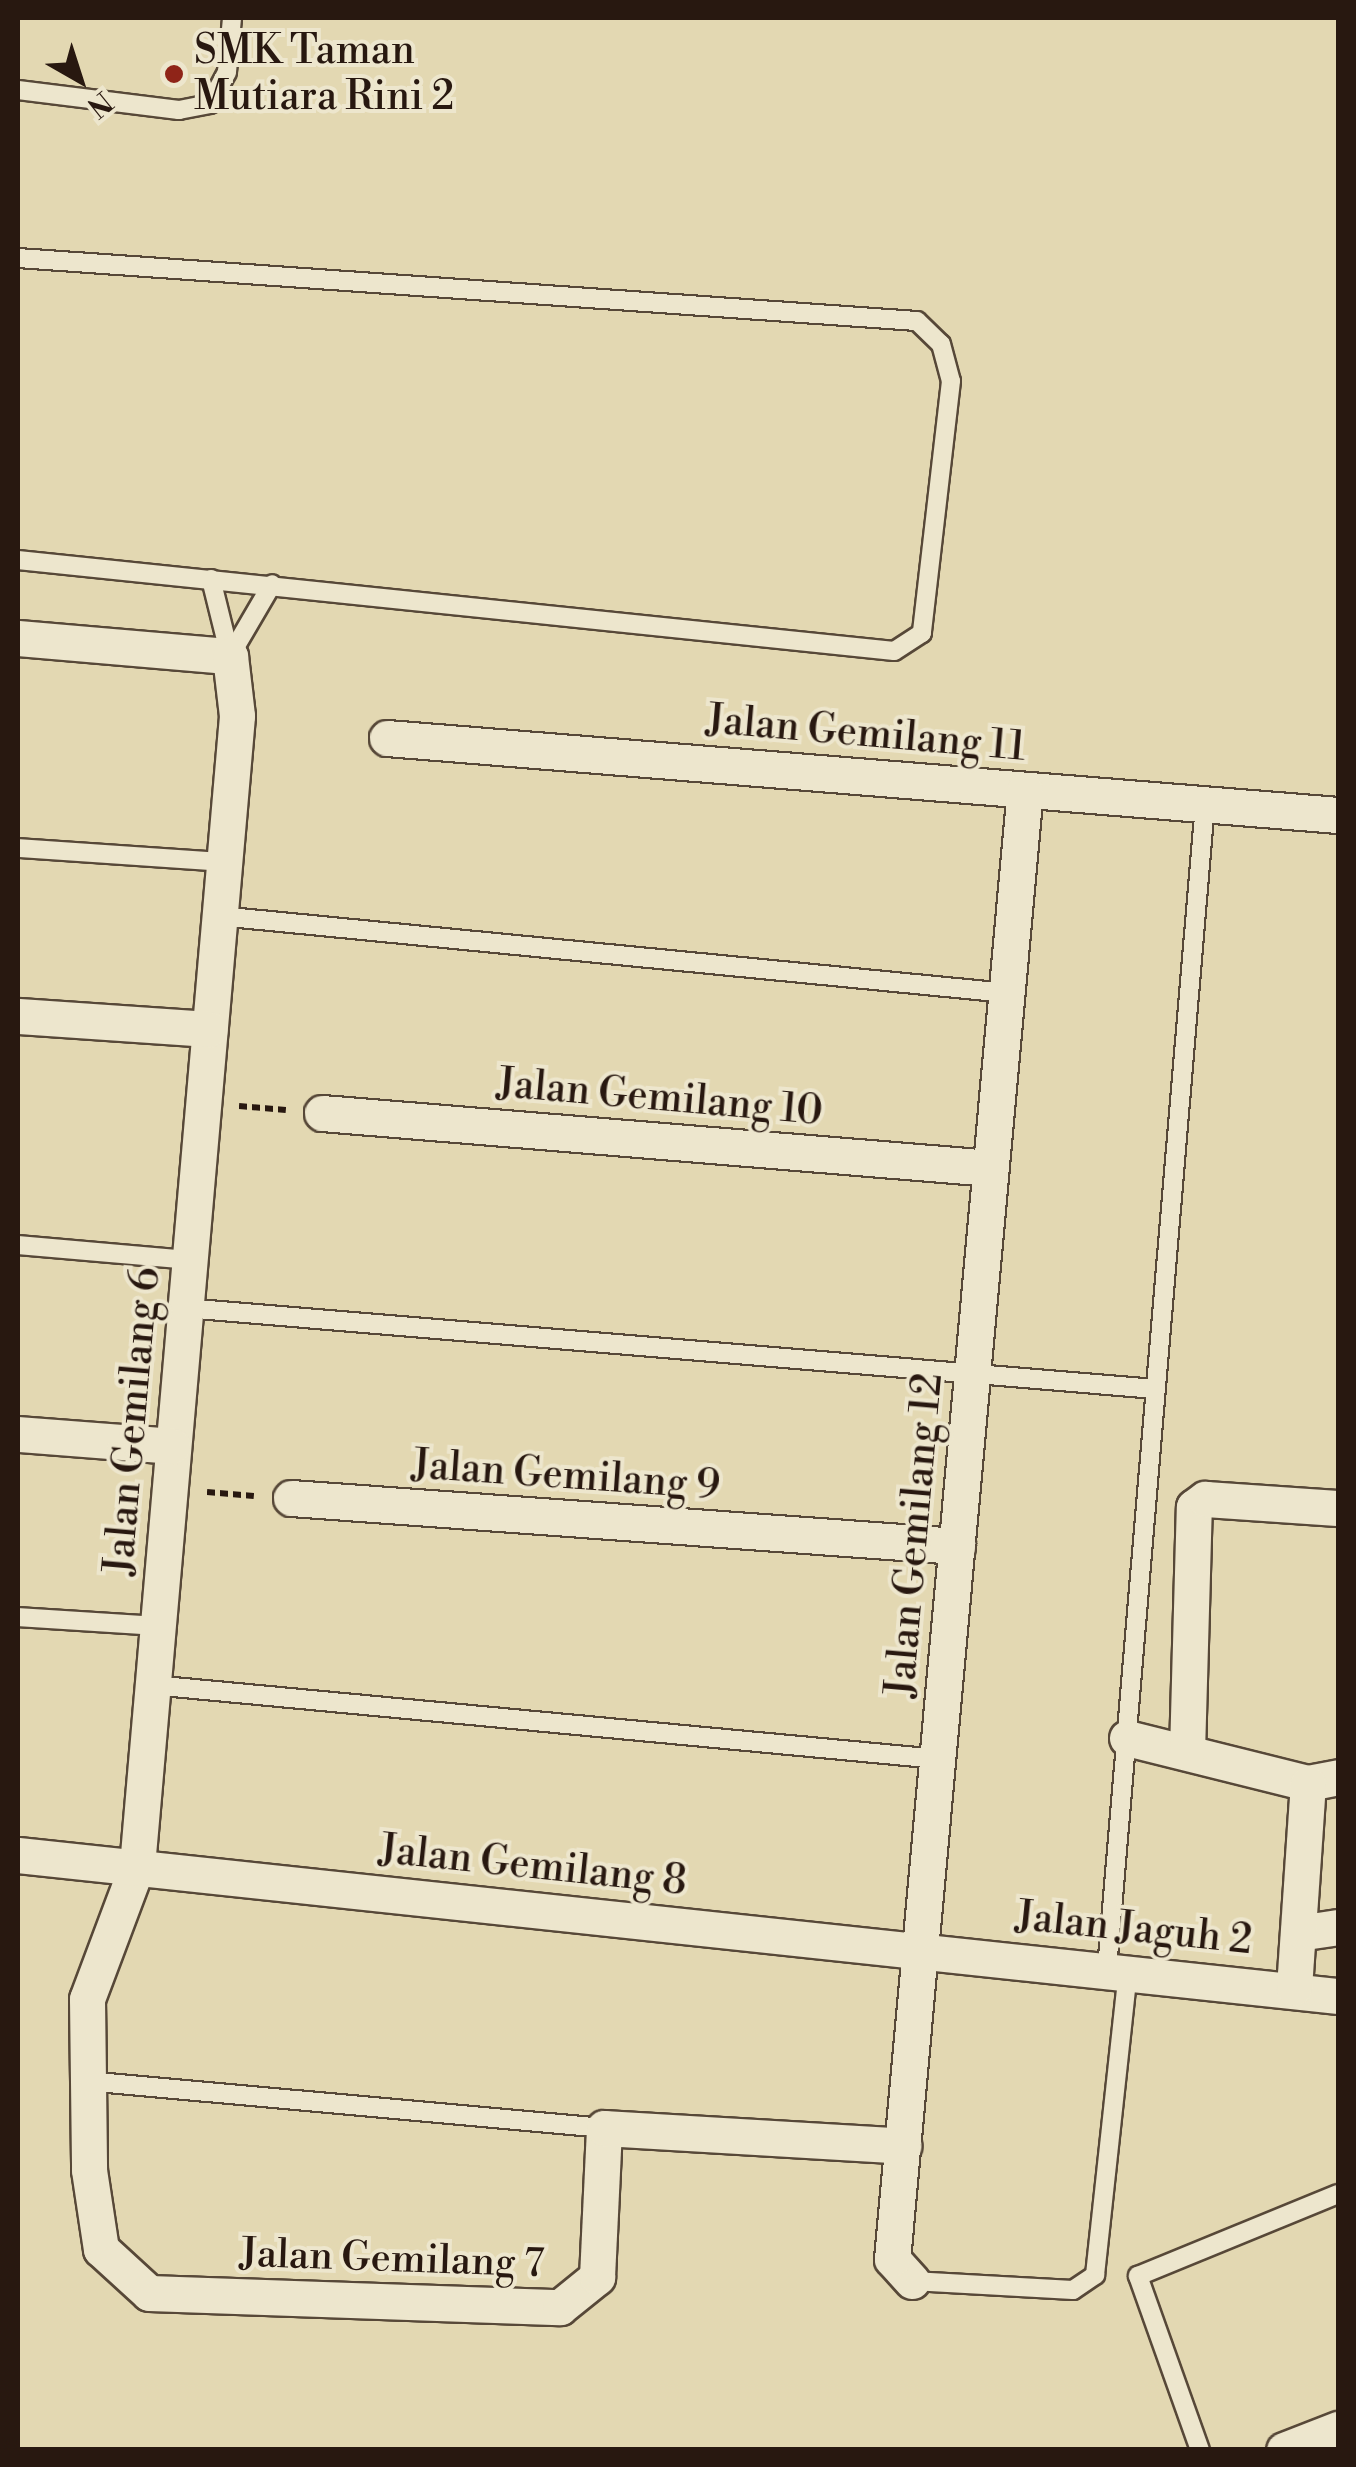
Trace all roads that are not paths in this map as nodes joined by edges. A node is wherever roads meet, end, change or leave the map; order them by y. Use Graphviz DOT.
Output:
graph roads {
  1 [pos="232,18"];
  2 [pos="18,90"];
  3 [pos="18,258"];
  4 [pos="18,560"];
  5 [pos="212,579"];
  6 [pos="272,584"];
  7 [pos="18,638"];
  8 [pos="230,656"];
  9 [pos="388,738"];
  10 [pos="1025,790"];
  11 [pos="1205,804"];
  12 [pos="1338,815"];
  13 [pos="18,848"];
  14 [pos="224,862"];
  15 [pos="219,916"];
  16 [pos="1006,993"];
  17 [pos="18,1016"];
  18 [pos="210,1029"];
  19 [pos="322,1113"];
  20 [pos="991,1168"];
  21 [pos="18,1245"];
  22 [pos="190,1260"];
  23 [pos="185,1308"];
  24 [pos="972,1377"];
  25 [pos="1156,1389"];
  26 [pos="18,1434"];
  27 [pos="173,1446"];
  28 [pos="290,1498"];
  29 [pos="1338,1508"];
  30 [pos="957,1546"];
  31 [pos="18,1617"];
  32 [pos="158,1626"];
  33 [pos="152,1686"];
  34 [pos="1126,1738"];
  35 [pos="1187,1752"];
  36 [pos="938,1760"];
  37 [pos="1323,1780"];
  38 [pos="18,1856"];
  39 [pos="137,1866"];
  40 [pos="1338,1927"];
  41 [pos="1298,1933"];
  42 [pos="920,1950"];
  43 [pos="1118,1970"];
  44 [pos="1294,1988"];
  45 [pos="1338,1996"];
  46 [pos="86,2081"];
  47 [pos="604,2128"];
  48 [pos="903,2146"];
  49 [pos="1338,2194"];
  50 [pos="101,2250"];
  51 [pos="912,2281"];
  52 [pos="1338,2429"];
  53 [pos="1200,2450"];
  54 [pos="1284,2450"];
  1 -- 2 [label="lane"];
  3 -- 6 [label="lane"];
  4 -- 5 [label="lane"];
  5 -- 6 [label="lane"];
  5 -- 8 [label="lane"];
  6 -- 8 [label="lane"];
  7 -- 8 [label="street"];
  8 -- 14 [label="street, Jalan Gemilang 6"];
  9 -- 10 [label="street, Jalan Gemilang 11"];
  10 -- 11 [label="street, Jalan Gemilang 11"];
  10 -- 16 [label="street, Jalan Gemilang 12"];
  11 -- 12 [label="street, Jalan Gemilang 11"];
  11 -- 25 [label="lane"];
  13 -- 14 [label="lane"];
  14 -- 15 [label="street, Jalan Gemilang 6"];
  15 -- 16 [label="lane"];
  15 -- 18 [label="street, Jalan Gemilang 6"];
  16 -- 20 [label="street, Jalan Gemilang 12"];
  17 -- 18 [label="street"];
  18 -- 22 [label="street, Jalan Gemilang 6"];
  19 -- 20 [label="street, Jalan Gemilang 10"];
  20 -- 24 [label="street, Jalan Gemilang 12"];
  21 -- 22 [label="lane"];
  22 -- 23 [label="street, Jalan Gemilang 6"];
  23 -- 24 [label="lane"];
  23 -- 27 [label="street, Jalan Gemilang 6"];
  24 -- 25 [label="lane"];
  24 -- 30 [label="street, Jalan Gemilang 12"];
  25 -- 34 [label="lane"];
  26 -- 27 [label="street"];
  27 -- 32 [label="street, Jalan Gemilang 6"];
  28 -- 30 [label="street, Jalan Gemilang 9"];
  29 -- 35 [label="street"];
  30 -- 36 [label="street, Jalan Gemilang 12"];
  31 -- 32 [label="lane"];
  32 -- 33 [label="street, Jalan Gemilang 6"];
  33 -- 36 [label="lane"];
  33 -- 39 [label="street, Jalan Gemilang 6"];
  34 -- 35 [label="street"];
  34 -- 43 [label="lane"];
  35 -- 37 [label="street"];
  36 -- 42 [label="street, Jalan Gemilang 12"];
  37 -- 41 [label="street"];
  38 -- 39 [label="street, Jalan Gemilang 8"];
  39 -- 42 [label="street, Jalan Gemilang 8"];
  39 -- 46 [label="street, Jalan Gemilang 6"];
  40 -- 41 [label="street"];
  41 -- 44 [label="street"];
  42 -- 43 [label="street, Jalan Jaguh 2"];
  42 -- 48 [label="street, Jalan Gemilang 12"];
  43 -- 44 [label="street, Jalan Jaguh 2"];
  43 -- 51 [label="lane"];
  44 -- 45 [label="street, Jalan Jaguh 2"];
  46 -- 47 [label="lane"];
  46 -- 50 [label="street, Jalan Gemilang 6"];
  47 -- 48 [label="street"];
  47 -- 50 [label="street, Jalan Gemilang 7"];
  48 -- 51 [label="street, Jalan Gemilang 12"];
  49 -- 53 [label="lane"];
  52 -- 54 [label="street"];
}
